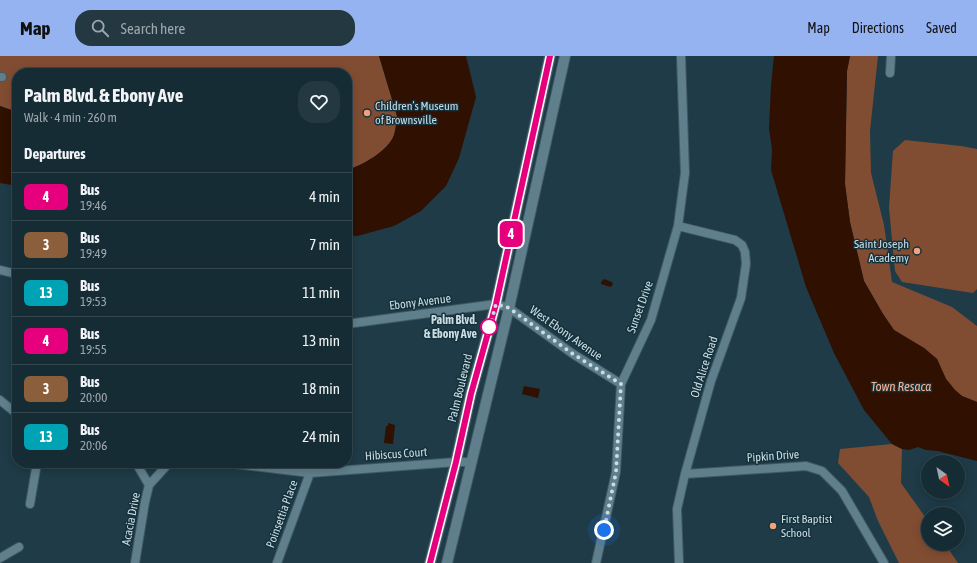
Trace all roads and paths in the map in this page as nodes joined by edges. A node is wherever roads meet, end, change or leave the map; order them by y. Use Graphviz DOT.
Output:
graph roads {
  1 [pos="550,56"];
  2 [pos="565,56"];
  3 [pos="681,56"];
  4 [pos="891,56"];
  5 [pos="890,73"];
  6 [pos="678,226"];
  7 [pos="0,270"];
  8 [pos="12,273"];
  9 [pos="496,304"];
  10 [pos="509,308"];
  11 [pos="352,323"];
  12 [pos="621,384"];
  13 [pos="0,400"];
  14 [pos="12,410"];
  15 [pos="456,462"];
  16 [pos="471,462"];
  17 [pos="36,468"];
  18 [pos="139,468"];
  19 [pos="165,468"];
  20 [pos="268,468"];
  21 [pos="310,473"];
  22 [pos="685,474"];
  23 [pos="150,485"];
  24 [pos="30,504"];
  25 [pos="19,547"];
  26 [pos="0,558"];
  27 [pos="135,563"];
  28 [pos="277,563"];
  29 [pos="430,563"];
  30 [pos="447,563"];
  31 [pos="596,563"];
  32 [pos="679,563"];
  33 [pos="884,563"];
  1 -- 9 [label="main road, Palm Boulevard"];
  2 -- 10 [label="main road"];
  3 -- 6 [label="street, Sunset Drive"];
  4 -- 5 [label="street"];
  6 -- 12 [label="street, Sunset Drive"];
  6 -- 22 [label="street, Old Alice Road"];
  7 -- 8 [label="street"];
  9 -- 10 [label="street, West Ebony Avenue"];
  9 -- 11 [label="street, Ebony Avenue"];
  9 -- 15 [label="main road, Palm Boulevard"];
  10 -- 12 [label="street, West Ebony Avenue"];
  10 -- 16 [label="main road"];
  12 -- 31 [label="street, Sunset Drive"];
  13 -- 14 [label="street"];
  15 -- 16 [label="street, Hibiscus Court"];
  15 -- 21 [label="street, Hibiscus Court"];
  15 -- 29 [label="main road, Palm Boulevard"];
  16 -- 30 [label="main road"];
  17 -- 24 [label="street"];
  18 -- 23 [label="street"];
  19 -- 23 [label="street, Acacia Drive"];
  20 -- 21 [label="street, Hibiscus Court"];
  21 -- 28 [label="street, Poinsettia Place"];
  22 -- 32 [label="street, Old Alice Road"];
  22 -- 33 [label="street, Pipkin Drive"];
  23 -- 27 [label="street, Acacia Drive"];
  25 -- 26 [label="street"];
}
